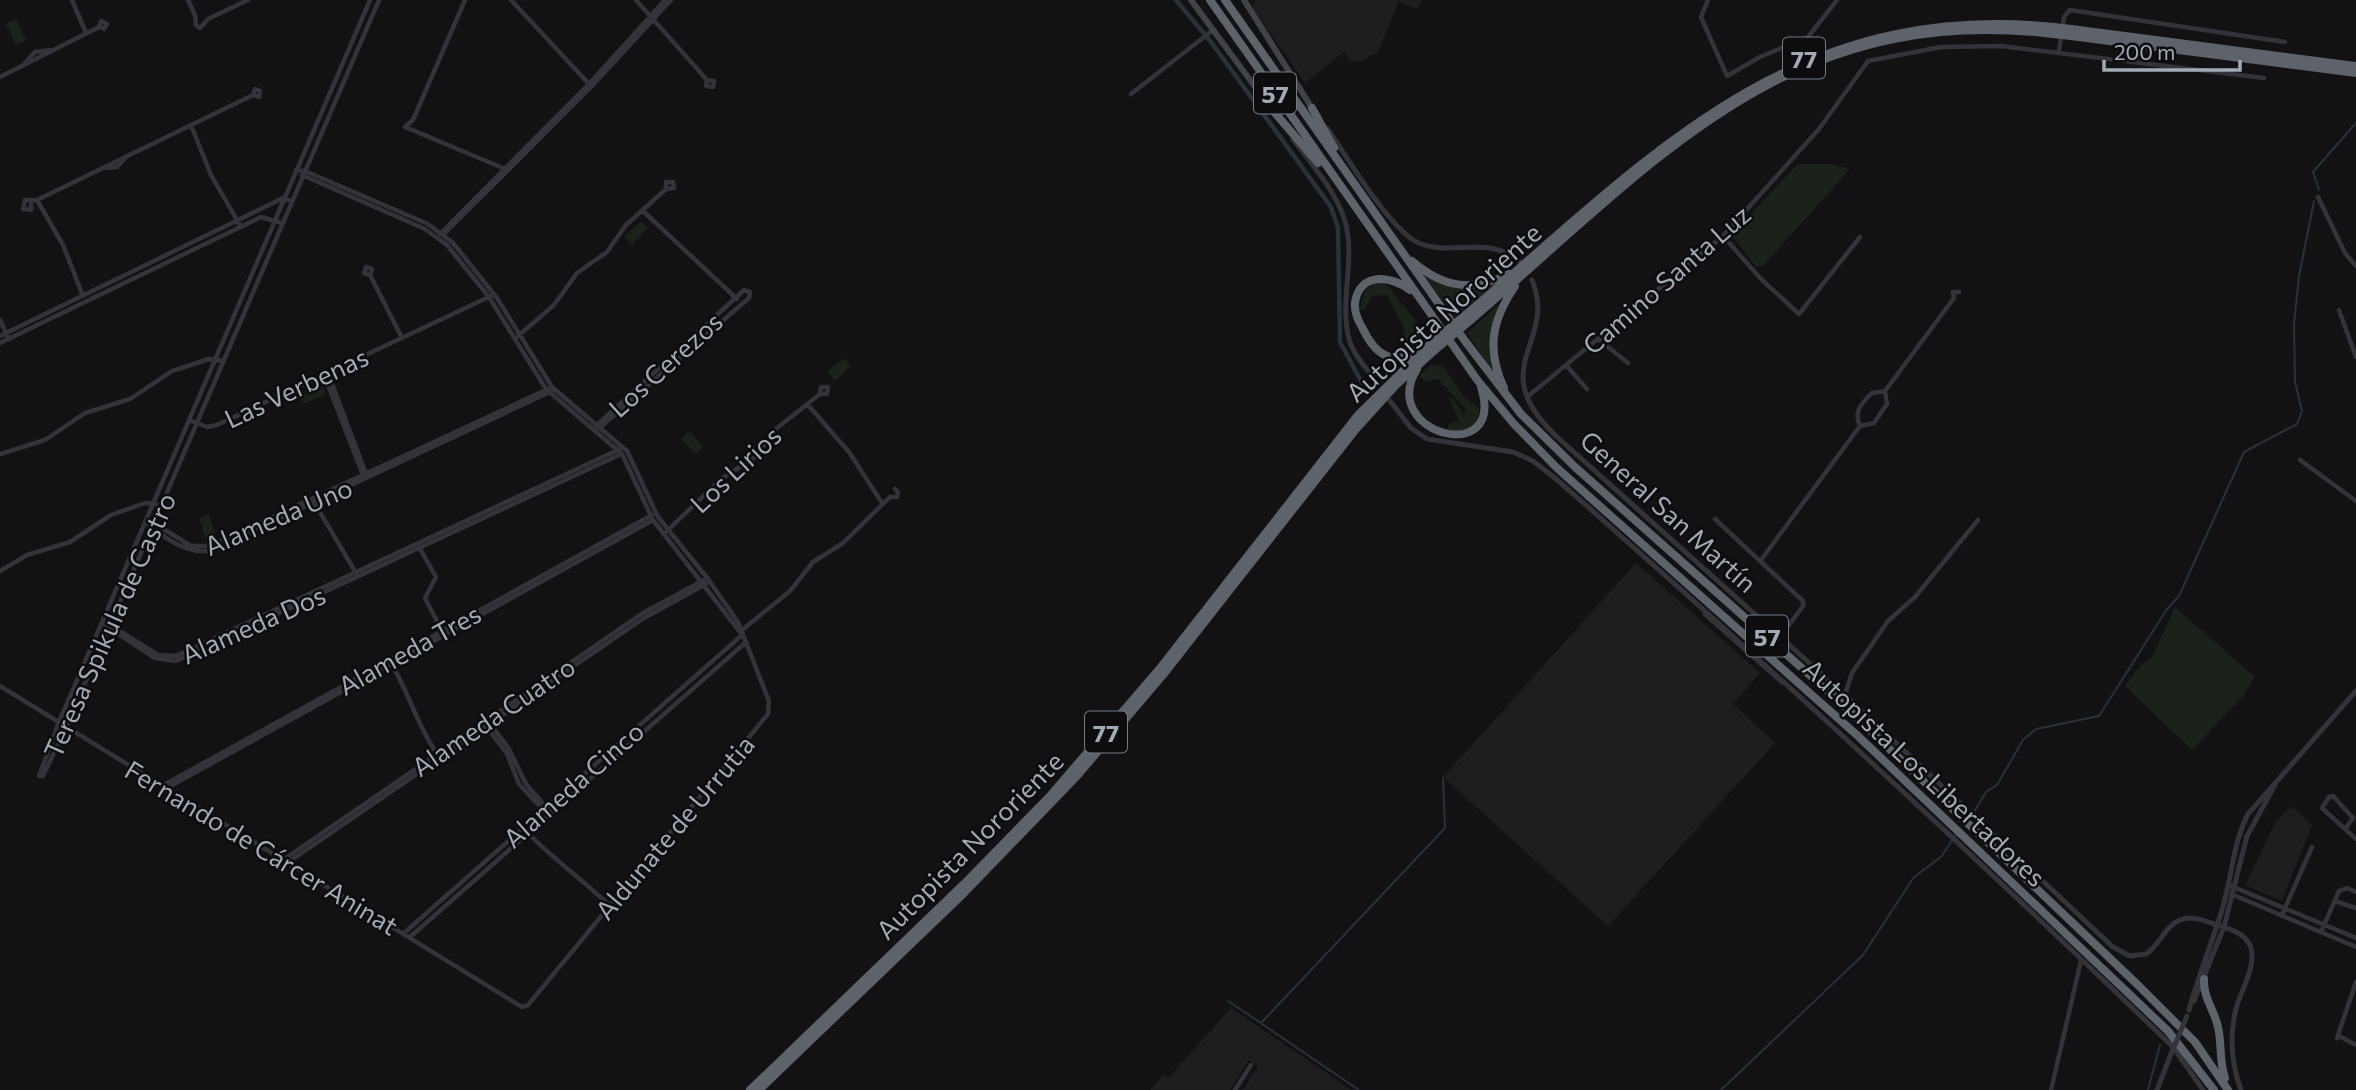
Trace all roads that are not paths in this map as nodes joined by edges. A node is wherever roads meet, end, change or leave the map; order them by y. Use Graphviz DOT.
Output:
graph roads {
  1 [pos="72,0"];
  2 [pos="188,0"];
  3 [pos="248,0"];
  4 [pos="370,0"];
  5 [pos="379,0"];
  6 [pos="465,0"];
  7 [pos="511,0"];
  8 [pos="636,0"];
  9 [pos="665,0"];
  10 [pos="671,0"];
  11 [pos="1191,0"];
  12 [pos="1210,0"];
  13 [pos="1225,0"];
  14 [pos="1708,0"];
  15 [pos="1837,0"];
  16 [pos="238,2"];
  17 [pos="1246,2"];
  18 [pos="195,15"];
  19 [pos="653,17"];
  20 [pos="208,19"];
  21 [pos="99,27"];
  22 [pos="357,29"];
  23 [pos="1214,30"];
  24 [pos="2053,30"];
  25 [pos="365,32"];
  26 [pos="2071,32"];
  27 [pos="86,33"];
  28 [pos="2285,42"];
  29 [pos="2059,51"];
  30 [pos="2356,66"];
  31 [pos="2356,74"];
  32 [pos="0,77"];
  33 [pos="2264,78"];
  34 [pos="707,80"];
  35 [pos="590,85"];
  36 [pos="1131,94"];
  37 [pos="253,95"];
  38 [pos="1270,107"];
  39 [pos="1312,108"];
  40 [pos="191,125"];
  41 [pos="296,170"];
  42 [pos="506,170"];
  43 [pos="303,173"];
  44 [pos="1352,182"];
  45 [pos="1340,187"];
  46 [pos="667,188"];
  47 [pos="2318,197"];
  48 [pos="283,198"];
  49 [pos="292,201"];
  50 [pos="643,211"];
  51 [pos="274,219"];
  52 [pos="238,220"];
  53 [pos="282,223"];
  54 [pos="241,227"];
  55 [pos="441,235"];
  56 [pos="1723,236"];
  57 [pos="1860,237"];
  58 [pos="1398,246"];
  59 [pos="1523,262"];
  60 [pos="2356,266"];
  61 [pos="370,275"];
  62 [pos="1522,276"];
  63 [pos="1532,280"];
  64 [pos="83,296"];
  65 [pos="492,296"];
  66 [pos="1418,297"];
  67 [pos="1954,298"];
  68 [pos="86,302"];
  69 [pos="2339,310"];
  70 [pos="1470,316"];
  71 [pos="0,320"];
  72 [pos="6,332"];
  73 [pos="0,336"];
  74 [pos="517,337"];
  75 [pos="402,338"];
  76 [pos="9,339"];
  77 [pos="1598,339"];
  78 [pos="0,343"];
  79 [pos="1432,348"];
  80 [pos="2356,356"];
  81 [pos="215,358"];
  82 [pos="1423,360"];
  83 [pos="224,361"];
  84 [pos="1628,363"];
  85 [pos="1566,365"];
  86 [pos="326,374"];
  87 [pos="1478,381"];
  88 [pos="1378,384"];
  89 [pos="1587,389"];
  90 [pos="551,390"];
  91 [pos="1885,391"];
  92 [pos="820,394"];
  93 [pos="1526,398"];
  94 [pos="1390,401"];
  95 [pos="1511,403"];
  96 [pos="808,405"];
  97 [pos="189,420"];
  98 [pos="197,423"];
  99 [pos="1860,426"];
  100 [pos="597,428"];
  101 [pos="623,450"];
  102 [pos="0,454"];
  103 [pos="2300,460"];
  104 [pos="365,476"];
  105 [pos="890,497"];
  106 [pos="313,500"];
  107 [pos="2356,500"];
  108 [pos="153,502"];
  109 [pos="882,503"];
  110 [pos="162,505"];
  111 [pos="654,516"];
  112 [pos="1715,519"];
  113 [pos="1978,520"];
  114 [pos="145,521"];
  115 [pos="153,526"];
  116 [pos="666,532"];
  117 [pos="418,546"];
  118 [pos="1760,561"];
  119 [pos="0,571"];
  120 [pos="357,574"];
  121 [pos="706,582"];
  122 [pos="102,623"];
  123 [pos="109,627"];
  124 [pos="443,633"];
  125 [pos="741,634"];
  126 [pos="1781,636"];
  127 [pos="746,643"];
  128 [pos="391,662"];
  129 [pos="0,686"];
  130 [pos="2356,691"];
  131 [pos="1845,695"];
  132 [pos="59,722"];
  133 [pos="487,723"];
  134 [pos="66,727"];
  135 [pos="438,756"];
  136 [pos="2280,776"];
  137 [pos="164,787"];
  138 [pos="545,809"];
  139 [pos="550,814"];
  140 [pos="523,828"];
  141 [pos="2345,829"];
  142 [pos="528,834"];
  143 [pos="2356,839"];
  144 [pos="2312,847"];
  145 [pos="285,861"];
  146 [pos="2228,884"];
  147 [pos="2235,887"];
  148 [pos="2356,892"];
  149 [pos="2230,893"];
  150 [pos="2335,901"];
  151 [pos="609,905"];
  152 [pos="2285,907"];
  153 [pos="2356,908"];
  154 [pos="2282,915"];
  155 [pos="2324,924"];
  156 [pos="2217,925"];
  157 [pos="2224,927"];
  158 [pos="2321,932"];
  159 [pos="404,933"];
  160 [pos="410,937"];
  161 [pos="2356,938"];
  162 [pos="2356,947"];
  163 [pos="2081,961"];
  164 [pos="2204,979"];
  165 [pos="2356,982"];
  166 [pos="2354,994"];
  167 [pos="524,1007"];
  168 [pos="2188,1013"];
  169 [pos="2356,1045"];
  170 [pos="1251,1065"];
  171 [pos="2200,1089"];
  172 [pos="750,1090"];
  173 [pos="759,1090"];
  174 [pos="1235,1090"];
  175 [pos="2051,1090"];
  176 [pos="2157,1090"];
  177 [pos="2214,1090"];
  178 [pos="2230,1090"];
  179 [pos="2241,1090"];
  1 -- 27 [label="street"];
  2 -- 18 [label="street"];
  3 -- 16 [label="street"];
  4 -- 22 [label="street, Teresa Spikula de Castro"];
  5 -- 25 [label="street, Teresa Spikula de Castro"];
  6 -- 42 [label="street"];
  7 -- 35 [label="street"];
  8 -- 19 [label="street"];
  9 -- 19 [label="street"];
  10 -- 19 [label="street"];
  11 -- 23 [label="main road"];
  12 -- 45 [label="highway, Autopista Los Libertadores / 57"];
  13 -- 44 [label="highway, Autopista Los Libertadores / 57"];
  14 -- 15 [label="street"];
  16 -- 20 [label="street"];
  17 -- 39 [label="main road"];
  18 -- 20 [label="street"];
  18 -- 20 [label="street"];
  19 -- 34 [label="street"];
  19 -- 35 [label="street"];
  21 -- 27 [label="street"];
  22 -- 25 [label="street"];
  22 -- 41 [label="street, Teresa Spikula de Castro"];
  23 -- 36 [label="street"];
  23 -- 38 [label="main road"];
  24 -- 26 [label="highway, Autopista Nororiente / 77, bridge"];
  24 -- 59 [label="highway, Autopista Nororiente / 77"];
  24 -- 62 [label="highway, Autopista Nororiente / 77"];
  25 -- 43 [label="street, Teresa Spikula de Castro"];
  26 -- 30 [label="highway, Autopista Nororiente / 77"];
  26 -- 31 [label="highway, Autopista Nororiente / 77"];
  27 -- 32 [label="street"];
  28 -- 29 [label="street"];
  29 -- 33 [label="street"];
  29 -- 56 [label="street, Camino Santa Luz"];
  35 -- 42 [label="street"];
  37 -- 40 [label="street"];
  38 -- 45 [label="highway"];
  38 -- 88 [label="street"];
  39 -- 44 [label="highway"];
  39 -- 59 [label="street"];
  40 -- 52 [label="street"];
  40 -- 64 [label="street"];
  41 -- 43 [label="street, Aldunate de Urrutia"];
  41 -- 48 [label="street, Teresa Spikula de Castro"];
  42 -- 55 [label="street"];
  43 -- 49 [label="street, Teresa Spikula de Castro"];
  43 -- 55 [label="street, Aldunate de Urrutia"];
  44 -- 58 [label="highway, Autopista Los Libertadores / 57"];
  45 -- 66 [label="highway, Autopista Los Libertadores / 57"];
  46 -- 50 [label="street"];
  47 -- 60 [label="street"];
  48 -- 49 [label="street"];
  48 -- 51 [label="street, Teresa Spikula de Castro"];
  48 -- 52 [label="street"];
  49 -- 53 [label="street, Teresa Spikula de Castro"];
  50 -- 74 [label="street"];
  50 -- 100 [label="street, Los Cerezos"];
  51 -- 53 [label="street"];
  51 -- 54 [label="street"];
  51 -- 81 [label="street, Teresa Spikula de Castro"];
  52 -- 54 [label="street"];
  52 -- 64 [label="street"];
  53 -- 83 [label="street, Teresa Spikula de Castro"];
  54 -- 68 [label="street"];
  55 -- 65 [label="street, Aldunate de Urrutia"];
  56 -- 57 [label="street"];
  56 -- 77 [label="street, Camino Santa Luz"];
  58 -- 59 [label="highway"];
  58 -- 95 [label="highway, Autopista Los Libertadores / 57"];
  59 -- 70 [label="highway, Autopista Nororiente / 77"];
  61 -- 75 [label="street, Las Verbenas"];
  62 -- 70 [label="highway, Autopista Nororiente / 77"];
  62 -- 95 [label="highway"];
  63 -- 93 [label="street"];
  64 -- 68 [label="street"];
  64 -- 72 [label="street"];
  65 -- 74 [label="street, Aldunate de Urrutia"];
  65 -- 75 [label="street, Las Verbenas"];
  66 -- 79 [label="highway"];
  66 -- 87 [label="highway, Autopista Los Libertadores / 57"];
  67 -- 91 [label="street"];
  68 -- 76 [label="street"];
  69 -- 80 [label="street"];
  70 -- 79 [label="highway, Autopista Nororiente / 77, bridge"];
  71 -- 72 [label="street"];
  72 -- 73 [label="street"];
  72 -- 76 [label="street"];
  74 -- 90 [label="street, Aldunate de Urrutia"];
  75 -- 86 [label="street, Las Verbenas"];
  76 -- 78 [label="street"];
  77 -- 84 [label="street"];
  77 -- 85 [label="street, Camino Santa Luz"];
  79 -- 82 [label="highway, Autopista Nororiente / 77"];
  79 -- 172 [label="highway, Autopista Nororiente / 77"];
  81 -- 83 [label="street"];
  81 -- 97 [label="street, Teresa Spikula de Castro"];
  81 -- 102 [label="street"];
  82 -- 87 [label="highway"];
  82 -- 173 [label="highway, Autopista Nororiente / 77"];
  83 -- 98 [label="street, Teresa Spikula de Castro"];
  85 -- 89 [label="street"];
  85 -- 93 [label="street, Camino Santa Luz"];
  86 -- 98 [label="street, Las Verbenas"];
  86 -- 104 [label="street"];
  87 -- 177 [label="highway, Autopista Los Libertadores / 57"];
  90 -- 100 [label="street, Aldunate de Urrutia"];
  90 -- 104 [label="street, Alameda Uno"];
  91 -- 99 [label="street"];
  91 -- 99 [label="street"];
  92 -- 96 [label="street, Los Lirios"];
  93 -- 126 [label="street, General San Martín"];
  94 -- 163 [label="street, General San Martín"];
  95 -- 178 [label="highway, Autopista Los Libertadores / 57"];
  96 -- 109 [label="street"];
  96 -- 116 [label="street, Los Lirios"];
  97 -- 98 [label="street, Las Verbenas"];
  97 -- 108 [label="street, Teresa Spikula de Castro"];
  98 -- 110 [label="street, Teresa Spikula de Castro"];
  99 -- 118 [label="street"];
  100 -- 101 [label="street, Aldunate de Urrutia"];
  101 -- 111 [label="street, Aldunate de Urrutia"];
  101 -- 117 [label="street, Alameda Dos"];
  103 -- 107 [label="street"];
  104 -- 106 [label="street, Alameda Uno"];
  105 -- 109 [label="street"];
  106 -- 115 [label="street, Alameda Uno"];
  106 -- 120 [label="street"];
  108 -- 110 [label="street"];
  108 -- 114 [label="street, Teresa Spikula de Castro"];
  108 -- 119 [label="street"];
  109 -- 125 [label="street"];
  110 -- 115 [label="street, Teresa Spikula de Castro"];
  111 -- 116 [label="street, Aldunate de Urrutia"];
  111 -- 124 [label="street, Alameda Tres"];
  112 -- 118 [label="street"];
  113 -- 131 [label="street"];
  114 -- 115 [label="street, Alameda Uno"];
  114 -- 122 [label="street, Teresa Spikula de Castro"];
  115 -- 123 [label="street, Teresa Spikula de Castro"];
  116 -- 121 [label="street, Aldunate de Urrutia"];
  117 -- 120 [label="street, Alameda Dos"];
  117 -- 124 [label="street"];
  118 -- 126 [label="street"];
  120 -- 123 [label="street, Alameda Dos"];
  121 -- 125 [label="street, Aldunate de Urrutia"];
  121 -- 133 [label="street, Alameda Cuatro"];
  122 -- 123 [label="street, Alameda Dos"];
  122 -- 132 [label="street, Teresa Spikula de Castro"];
  123 -- 134 [label="street, Teresa Spikula de Castro"];
  124 -- 128 [label="street, Alameda Tres"];
  125 -- 127 [label="street, Aldunate de Urrutia"];
  125 -- 138 [label="street, Alameda Cinco"];
  126 -- 131 [label="street, General San Martín"];
  127 -- 139 [label="street, Alameda Cinco"];
  127 -- 151 [label="street, Aldunate de Urrutia"];
  128 -- 135 [label="street"];
  128 -- 137 [label="street, Alameda Tres"];
  129 -- 132 [label="street, Fernando de Cárcer Aninat"];
  130 -- 136 [label="street"];
  131 -- 156 [label="street, General San Martín"];
  132 -- 134 [label="street, Fernando de Cárcer Aninat"];
  132 -- 134 [label="street, Teresa Spikula de Castro"];
  133 -- 135 [label="street, Alameda Cuatro"];
  133 -- 138 [label="street"];
  134 -- 137 [label="street, Fernando de Cárcer Aninat"];
  135 -- 145 [label="street, Alameda Cuatro"];
  136 -- 146 [label="street"];
  136 -- 147 [label="street"];
  137 -- 145 [label="street, Fernando de Cárcer Aninat"];
  138 -- 139 [label="street"];
  138 -- 140 [label="street, Alameda Cinco"];
  139 -- 142 [label="street, Alameda Cinco"];
  140 -- 142 [label="street"];
  140 -- 159 [label="street, Alameda Cinco"];
  141 -- 141 [label="street"];
  141 -- 143 [label="street"];
  142 -- 151 [label="street"];
  142 -- 160 [label="street, Alameda Cinco"];
  144 -- 152 [label="street"];
  145 -- 159 [label="street, Fernando de Cárcer Aninat"];
  146 -- 147 [label="street"];
  146 -- 149 [label="street"];
  147 -- 149 [label="street"];
  147 -- 152 [label="street"];
  148 -- 150 [label="street"];
  149 -- 154 [label="street"];
  149 -- 156 [label="street"];
  149 -- 157 [label="street"];
  150 -- 153 [label="street"];
  150 -- 155 [label="street"];
  151 -- 167 [label="street, Aldunate de Urrutia"];
  152 -- 154 [label="street"];
  152 -- 155 [label="street"];
  154 -- 158 [label="street"];
  155 -- 158 [label="street"];
  155 -- 161 [label="street"];
  156 -- 157 [label="street, General San Martín"];
  156 -- 168 [label="street"];
  157 -- 164 [label="street"];
  157 -- 179 [label="street, General San Martín"];
  158 -- 162 [label="street"];
  159 -- 160 [label="street, Fernando de Cárcer Aninat"];
  160 -- 167 [label="street, Fernando de Cárcer Aninat"];
  163 -- 171 [label="street, General San Martín"];
  163 -- 175 [label="street"];
  164 -- 168 [label="street"];
  164 -- 178 [label="highway"];
  165 -- 166 [label="street"];
  166 -- 169 [label="street"];
  168 -- 176 [label="street, bridge"];
  170 -- 174 [label="street"];
}
